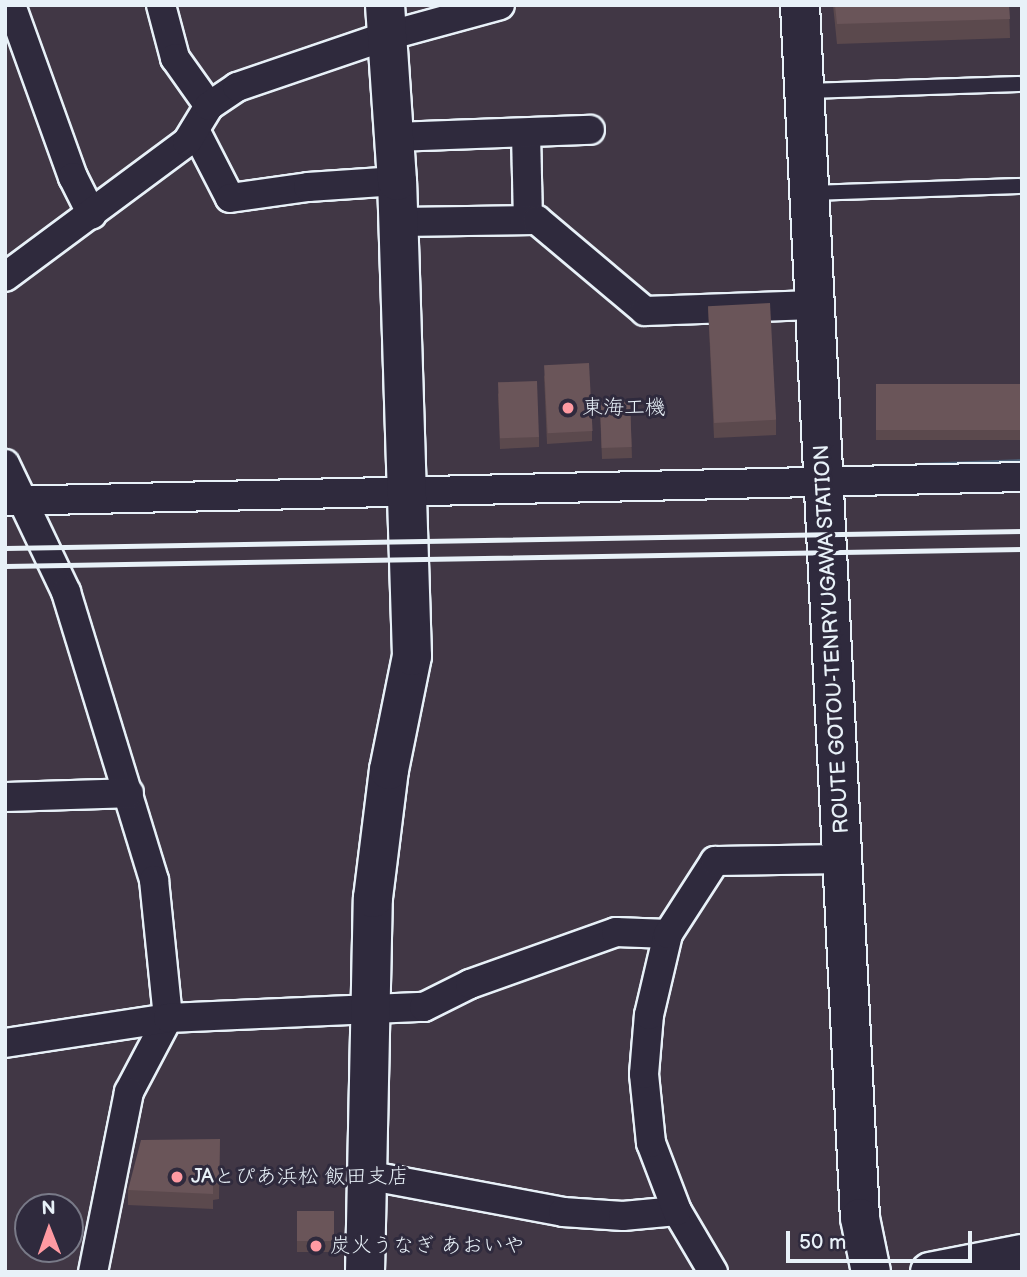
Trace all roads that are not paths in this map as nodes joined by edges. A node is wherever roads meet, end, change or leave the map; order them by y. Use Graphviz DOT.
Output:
graph roads {
  1 [pos="12,5"];
  2 [pos="161,5"];
  3 [pos="500,5"];
  4 [pos="800,5"];
  5 [pos="386,21"];
  6 [pos="1019,84"];
  7 [pos="804,91"];
  8 [pos="209,106"];
  9 [pos="590,130"];
  10 [pos="195,131"];
  11 [pos="526,132"];
  12 [pos="395,137"];
  13 [pos="397,181"];
  14 [pos="1019,186"];
  15 [pos="809,193"];
  16 [pos="92,215"];
  17 [pos="528,219"];
  18 [pos="398,222"];
  19 [pos="5,277"];
  20 [pos="814,305"];
  21 [pos="5,464"];
  22 [pos="1022,477"];
  23 [pos="822,479"];
  24 [pos="407,489"];
  25 [pos="15,501"];
  26 [pos="129,793"];
  27 [pos="5,797"];
  28 [pos="844,859"];
  29 [pos="668,934"];
  30 [pos="368,1013"];
  31 [pos="168,1018"];
  32 [pos="5,1043"];
  33 [pos="366,1175"];
  34 [pos="677,1211"];
  35 [pos="1022,1254"];
  36 [pos="93,1272"];
  37 [pos="365,1272"];
  38 [pos="713,1272"];
  39 [pos="871,1272"];
  40 [pos="930,1272"];
  1 -- 16 [label="street"];
  2 -- 8 [label="street"];
  3 -- 5 [label="street"];
  4 -- 7 [label="main road, ROUTE GOTOU-TENRYUGAWA STATION"];
  5 -- 8 [label="street"];
  5 -- 12 [label="main road"];
  6 -- 7 [label="lane"];
  7 -- 15 [label="main road, ROUTE GOTOU-TENRYUGAWA STATION"];
  8 -- 10 [label="street"];
  9 -- 11 [label="street"];
  10 -- 13 [label="street"];
  10 -- 16 [label="street"];
  11 -- 12 [label="street"];
  11 -- 17 [label="street"];
  12 -- 13 [label="main road"];
  13 -- 18 [label="main road"];
  14 -- 15 [label="lane"];
  15 -- 20 [label="main road, ROUTE GOTOU-TENRYUGAWA STATION"];
  16 -- 19 [label="street"];
  17 -- 18 [label="street"];
  17 -- 20 [label="street"];
  18 -- 24 [label="main road"];
  20 -- 23 [label="main road, ROUTE GOTOU-TENRYUGAWA STATION"];
  21 -- 25 [label="street"];
  22 -- 23 [label="street"];
  23 -- 24 [label="street"];
  23 -- 28 [label="main road, ROUTE GOTOU-TENRYUGAWA STATION"];
  24 -- 25 [label="street"];
  24 -- 30 [label="main road"];
  25 -- 26 [label="street"];
  26 -- 27 [label="street"];
  26 -- 31 [label="street"];
  28 -- 29 [label="street"];
  28 -- 39 [label="main road, ROUTE GOTOU-TENRYUGAWA STATION"];
  29 -- 30 [label="street"];
  29 -- 34 [label="street"];
  30 -- 31 [label="street"];
  30 -- 33 [label="main road"];
  31 -- 32 [label="street"];
  31 -- 36 [label="street"];
  33 -- 34 [label="street"];
  33 -- 37 [label="main road"];
  34 -- 38 [label="street"];
  35 -- 40 [label="main road"];
}
